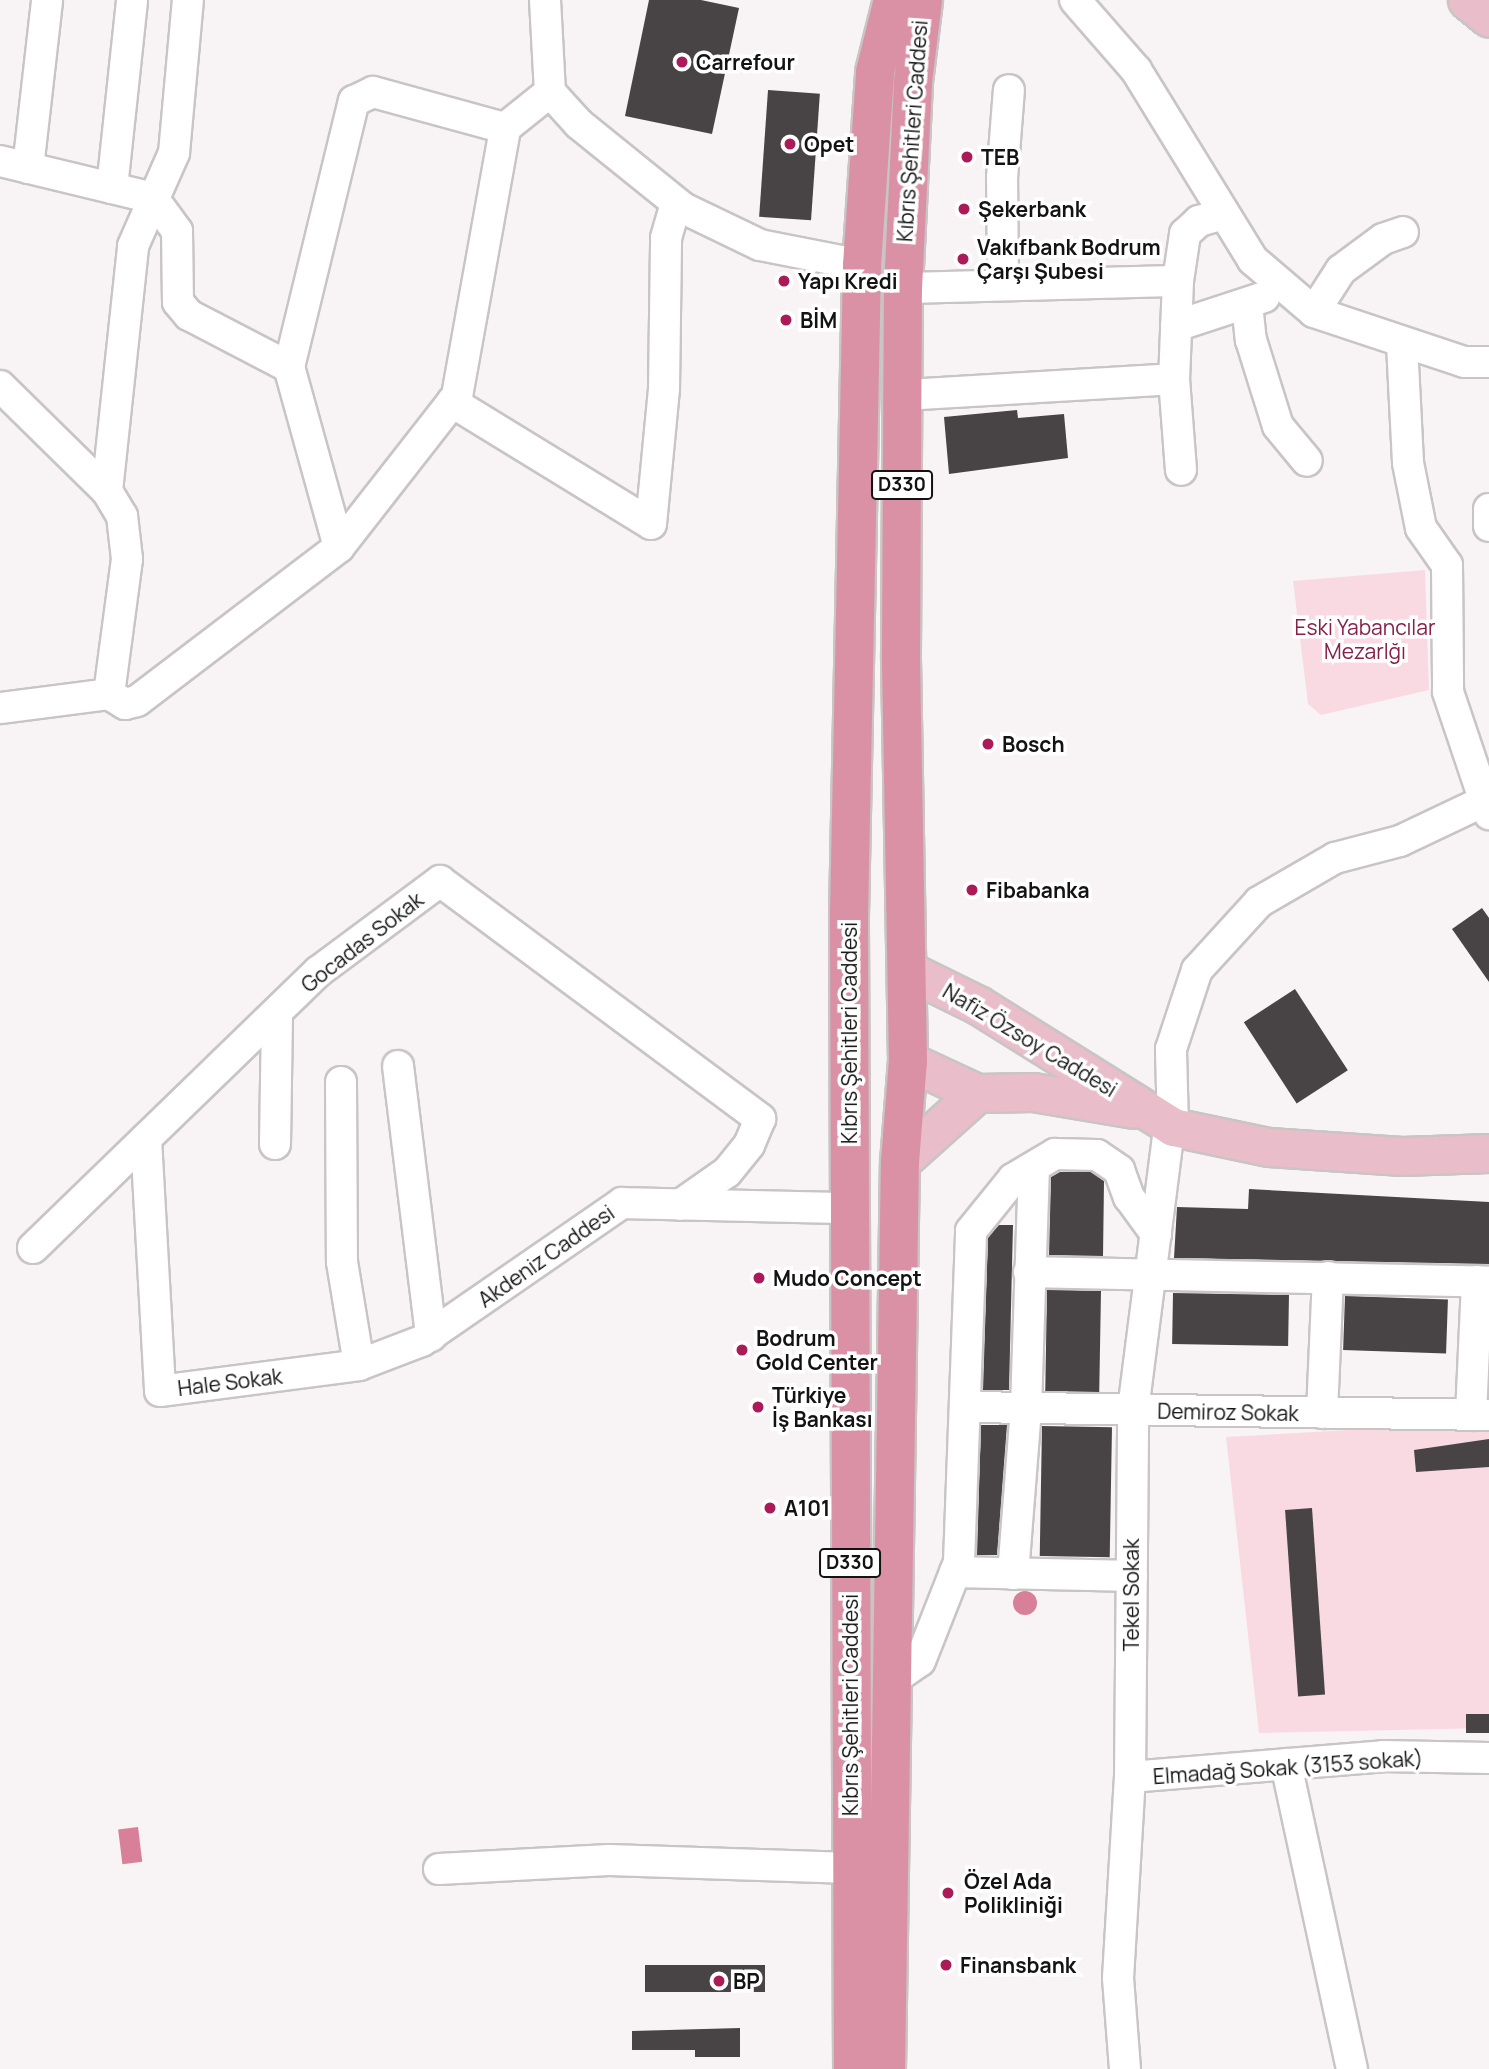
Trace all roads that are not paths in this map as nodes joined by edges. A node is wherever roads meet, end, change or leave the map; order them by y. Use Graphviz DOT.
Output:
graph roads {
  1 [pos="47,0"];
  2 [pos="132,0"];
  3 [pos="188,0"];
  4 [pos="545,0"];
  5 [pos="893,0"];
  6 [pos="923,0"];
  7 [pos="1075,0"];
  8 [pos="1467,0"];
  9 [pos="1489,18"];
  10 [pos="1009,90"];
  11 [pos="550,92"];
  12 [pos="505,128"];
  13 [pos="14,164"];
  14 [pos="112,188"];
  15 [pos="153,198"];
  16 [pos="676,203"];
  17 [pos="1224,214"];
  18 [pos="1403,232"];
  19 [pos="862,264"];
  20 [pos="1178,281"];
  21 [pos="1003,285"];
  22 [pos="1286,287"];
  23 [pos="903,288"];
  24 [pos="1247,304"];
  25 [pos="1314,312"];
  26 [pos="1176,326"];
  27 [pos="1402,344"];
  28 [pos="1489,362"];
  29 [pos="289,367"];
  30 [pos="1174,379"];
  31 [pos="0,386"];
  32 [pos="905,395"];
  33 [pos="452,401"];
  34 [pos="1307,461"];
  35 [pos="1181,470"];
  36 [pos="107,491"];
  37 [pos="1489,509"];
  38 [pos="1489,526"];
  39 [pos="339,547"];
  40 [pos="109,694"];
  41 [pos="0,708"];
  42 [pos="1486,808"];
  43 [pos="849,968"];
  44 [pos="907,970"];
  45 [pos="277,1012"];
  46 [pos="850,1057"];
  47 [pos="908,1061"];
  48 [pos="398,1066"];
  49 [pos="341,1082"];
  50 [pos="977,1093"];
  51 [pos="1165,1121"];
  52 [pos="146,1139"];
  53 [pos="275,1144"];
  54 [pos="1489,1153"];
  55 [pos="900,1162"];
  56 [pos="1034,1167"];
  57 [pos="680,1205"];
  58 [pos="848,1208"];
  59 [pos="1156,1234"];
  60 [pos="33,1248"];
  61 [pos="1029,1272"];
  62 [pos="1151,1273"];
  63 [pos="1328,1277"];
  64 [pos="1483,1282"];
  65 [pos="426,1338"];
  66 [pos="359,1365"];
  67 [pos="968,1407"];
  68 [pos="1026,1408"];
  69 [pos="1133,1410"];
  70 [pos="1322,1413"];
  71 [pos="1480,1415"];
  72 [pos="956,1572"];
  73 [pos="1013,1574"];
  74 [pos="1132,1576"];
  75 [pos="891,1681"];
  76 [pos="1489,1758"];
  77 [pos="1286,1764"];
  78 [pos="1130,1777"];
  79 [pos="851,1868"];
  80 [pos="439,1869"];
  81 [pos="853,2069"];
  82 [pos="886,2069"];
  83 [pos="1125,2069"];
  84 [pos="1352,2069"];
  1 -- 13 [label="street"];
  2 -- 14 [label="street"];
  3 -- 15 [label="street"];
  4 -- 11 [label="street"];
  5 -- 19 [label="highway, Kıbrıs Şehitleri Caddesi / D330"];
  6 -- 23 [label="highway, Kıbrıs Şehitleri Caddesi / D330"];
  7 -- 17 [label="street"];
  8 -- 9 [label="main road"];
  10 -- 21 [label="street"];
  11 -- 12 [label="street"];
  11 -- 16 [label="street"];
  12 -- 29 [label="street"];
  12 -- 33 [label="street"];
  13 -- 14 [label="street"];
  14 -- 15 [label="street"];
  15 -- 29 [label="street"];
  15 -- 36 [label="street"];
  16 -- 19 [label="street"];
  16 -- 33 [label="street"];
  17 -- 20 [label="street"];
  17 -- 22 [label="street"];
  18 -- 25 [label="street"];
  19 -- 43 [label="highway, Kıbrıs Şehitleri Caddesi / D330"];
  20 -- 21 [label="street"];
  20 -- 26 [label="street"];
  21 -- 23 [label="street"];
  22 -- 24 [label="street"];
  22 -- 25 [label="street"];
  23 -- 32 [label="highway, Kıbrıs Şehitleri Caddesi / D330"];
  24 -- 26 [label="street"];
  24 -- 34 [label="street"];
  25 -- 27 [label="street"];
  26 -- 30 [label="street"];
  27 -- 28 [label="street"];
  27 -- 42 [label="street"];
  29 -- 39 [label="street"];
  30 -- 32 [label="street"];
  30 -- 35 [label="street"];
  31 -- 36 [label="street"];
  32 -- 44 [label="highway, Kıbrıs Şehitleri Caddesi / D330"];
  33 -- 39 [label="street"];
  36 -- 40 [label="street"];
  37 -- 38 [label="street"];
  39 -- 40 [label="street"];
  40 -- 41 [label="street"];
  42 -- 51 [label="street, Tekel Sokak"];
  43 -- 44 [label="highway"];
  43 -- 46 [label="highway, Kıbrıs Şehitleri Caddesi / D330"];
  44 -- 47 [label="highway, Kıbrıs Şehitleri Caddesi / D330"];
  44 -- 51 [label="main road, Nafiz Özsoy Caddesi"];
  45 -- 52 [label="street, Gocadas Sokak"];
  45 -- 53 [label="street"];
  45 -- 57 [label="street, Gocadas Sokak"];
  46 -- 47 [label="highway"];
  46 -- 58 [label="highway, Kıbrıs Şehitleri Caddesi / D330"];
  47 -- 50 [label="main road, Nafiz Özsoy Caddesi"];
  47 -- 55 [label="highway, Kıbrıs Şehitleri Caddesi / D330"];
  48 -- 65 [label="street"];
  49 -- 66 [label="street"];
  50 -- 51 [label="main road, Nafiz Özsoy Caddesi"];
  50 -- 55 [label="main road"];
  51 -- 54 [label="main road, Nafiz Özsoy Caddesi"];
  51 -- 59 [label="street, Tekel Sokak"];
  52 -- 60 [label="street, Gocadas Sokak"];
  52 -- 66 [label="street, Hale Sokak"];
  55 -- 75 [label="highway, Kıbrıs Şehitleri Caddesi / D330"];
  56 -- 59 [label="street"];
  56 -- 61 [label="street"];
  56 -- 67 [label="street"];
  57 -- 58 [label="street, Akdeniz Caddesi"];
  57 -- 65 [label="street, Akdeniz Caddesi"];
  58 -- 79 [label="highway, Kıbrıs Şehitleri Caddesi / D330"];
  59 -- 62 [label="street, Tekel Sokak"];
  61 -- 62 [label="street"];
  61 -- 68 [label="street"];
  62 -- 63 [label="street"];
  62 -- 69 [label="street, Tekel Sokak"];
  63 -- 64 [label="street"];
  63 -- 70 [label="street"];
  64 -- 71 [label="street"];
  65 -- 66 [label="street, Hale Sokak"];
  67 -- 68 [label="street, Demiroz Sokak"];
  67 -- 72 [label="street"];
  68 -- 69 [label="street, Demiroz Sokak"];
  68 -- 73 [label="street"];
  69 -- 70 [label="street, Demiroz Sokak"];
  69 -- 74 [label="street, Tekel Sokak"];
  70 -- 71 [label="street, Demiroz Sokak"];
  72 -- 73 [label="street"];
  72 -- 75 [label="street"];
  73 -- 74 [label="street"];
  74 -- 78 [label="street, Tekel Sokak"];
  75 -- 82 [label="highway, Kıbrıs Şehitleri Caddesi / D330"];
  76 -- 77 [label="street, Elmadağ Sokak (3153 sokak)"];
  77 -- 78 [label="street, Elmadağ Sokak (3153 sokak)"];
  77 -- 84 [label="street"];
  78 -- 83 [label="street, Tekel Sokak"];
  79 -- 80 [label="street"];
  79 -- 81 [label="highway, Kıbrıs Şehitleri Caddesi / D330"];
}
